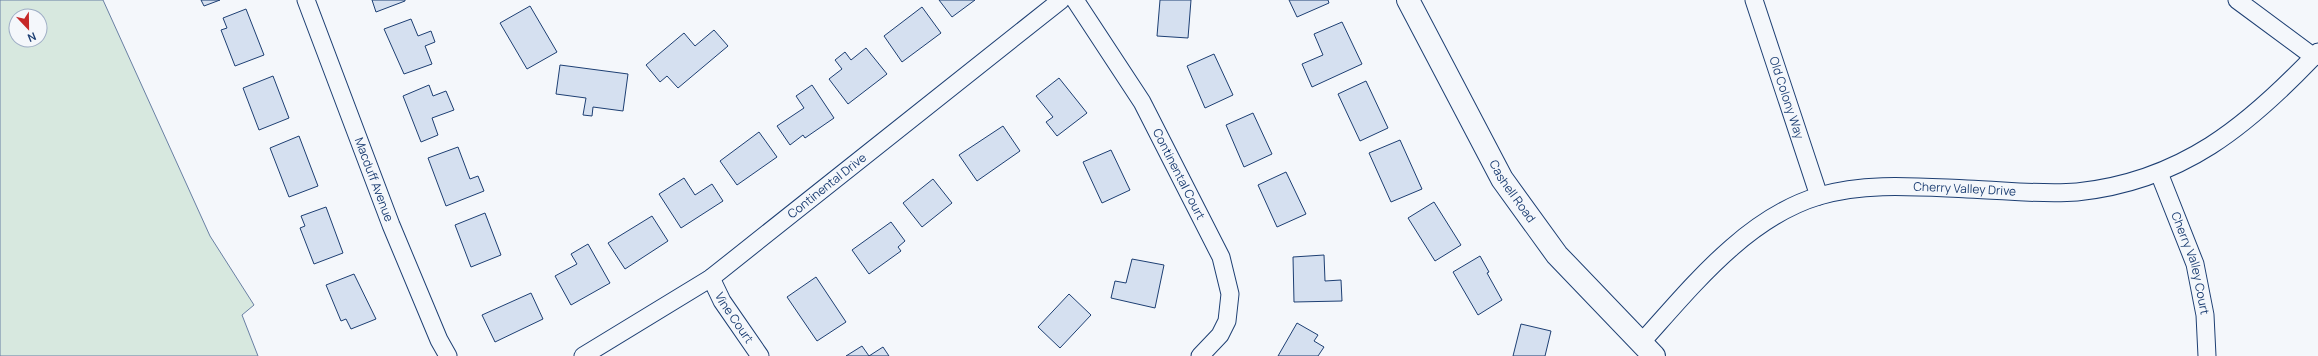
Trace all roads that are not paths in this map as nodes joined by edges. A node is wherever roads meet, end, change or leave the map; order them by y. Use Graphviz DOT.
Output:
graph roads {
  1 [pos="306,0"];
  2 [pos="1061,0"];
  3 [pos="1075,0"];
  4 [pos="1408,0"];
  5 [pos="1754,0"];
  6 [pos="2237,0"];
  7 [pos="2316,54"];
  8 [pos="2159,173"];
  9 [pos="1819,196"];
  10 [pos="711,278"];
  11 [pos="1641,352"];
  12 [pos="448,356"];
  13 [pos="583,356"];
  14 [pos="760,356"];
  15 [pos="1200,356"];
  16 [pos="2207,356"];
  1 -- 12 [label="street, Macduff Avenue"];
  2 -- 10 [label="street, Continental Drive"];
  3 -- 15 [label="street, Continental Court"];
  4 -- 11 [label="street, Cashell Road"];
  5 -- 9 [label="street, Old Colony Way"];
  6 -- 7 [label="street"];
  7 -- 8 [label="street, Cherry Valley Drive"];
  8 -- 9 [label="street, Cherry Valley Drive"];
  8 -- 16 [label="street, Cherry Valley Court"];
  9 -- 11 [label="street, Cherry Valley Drive"];
  10 -- 13 [label="street, Continental Drive"];
  10 -- 14 [label="street, Vine Court"];
}
